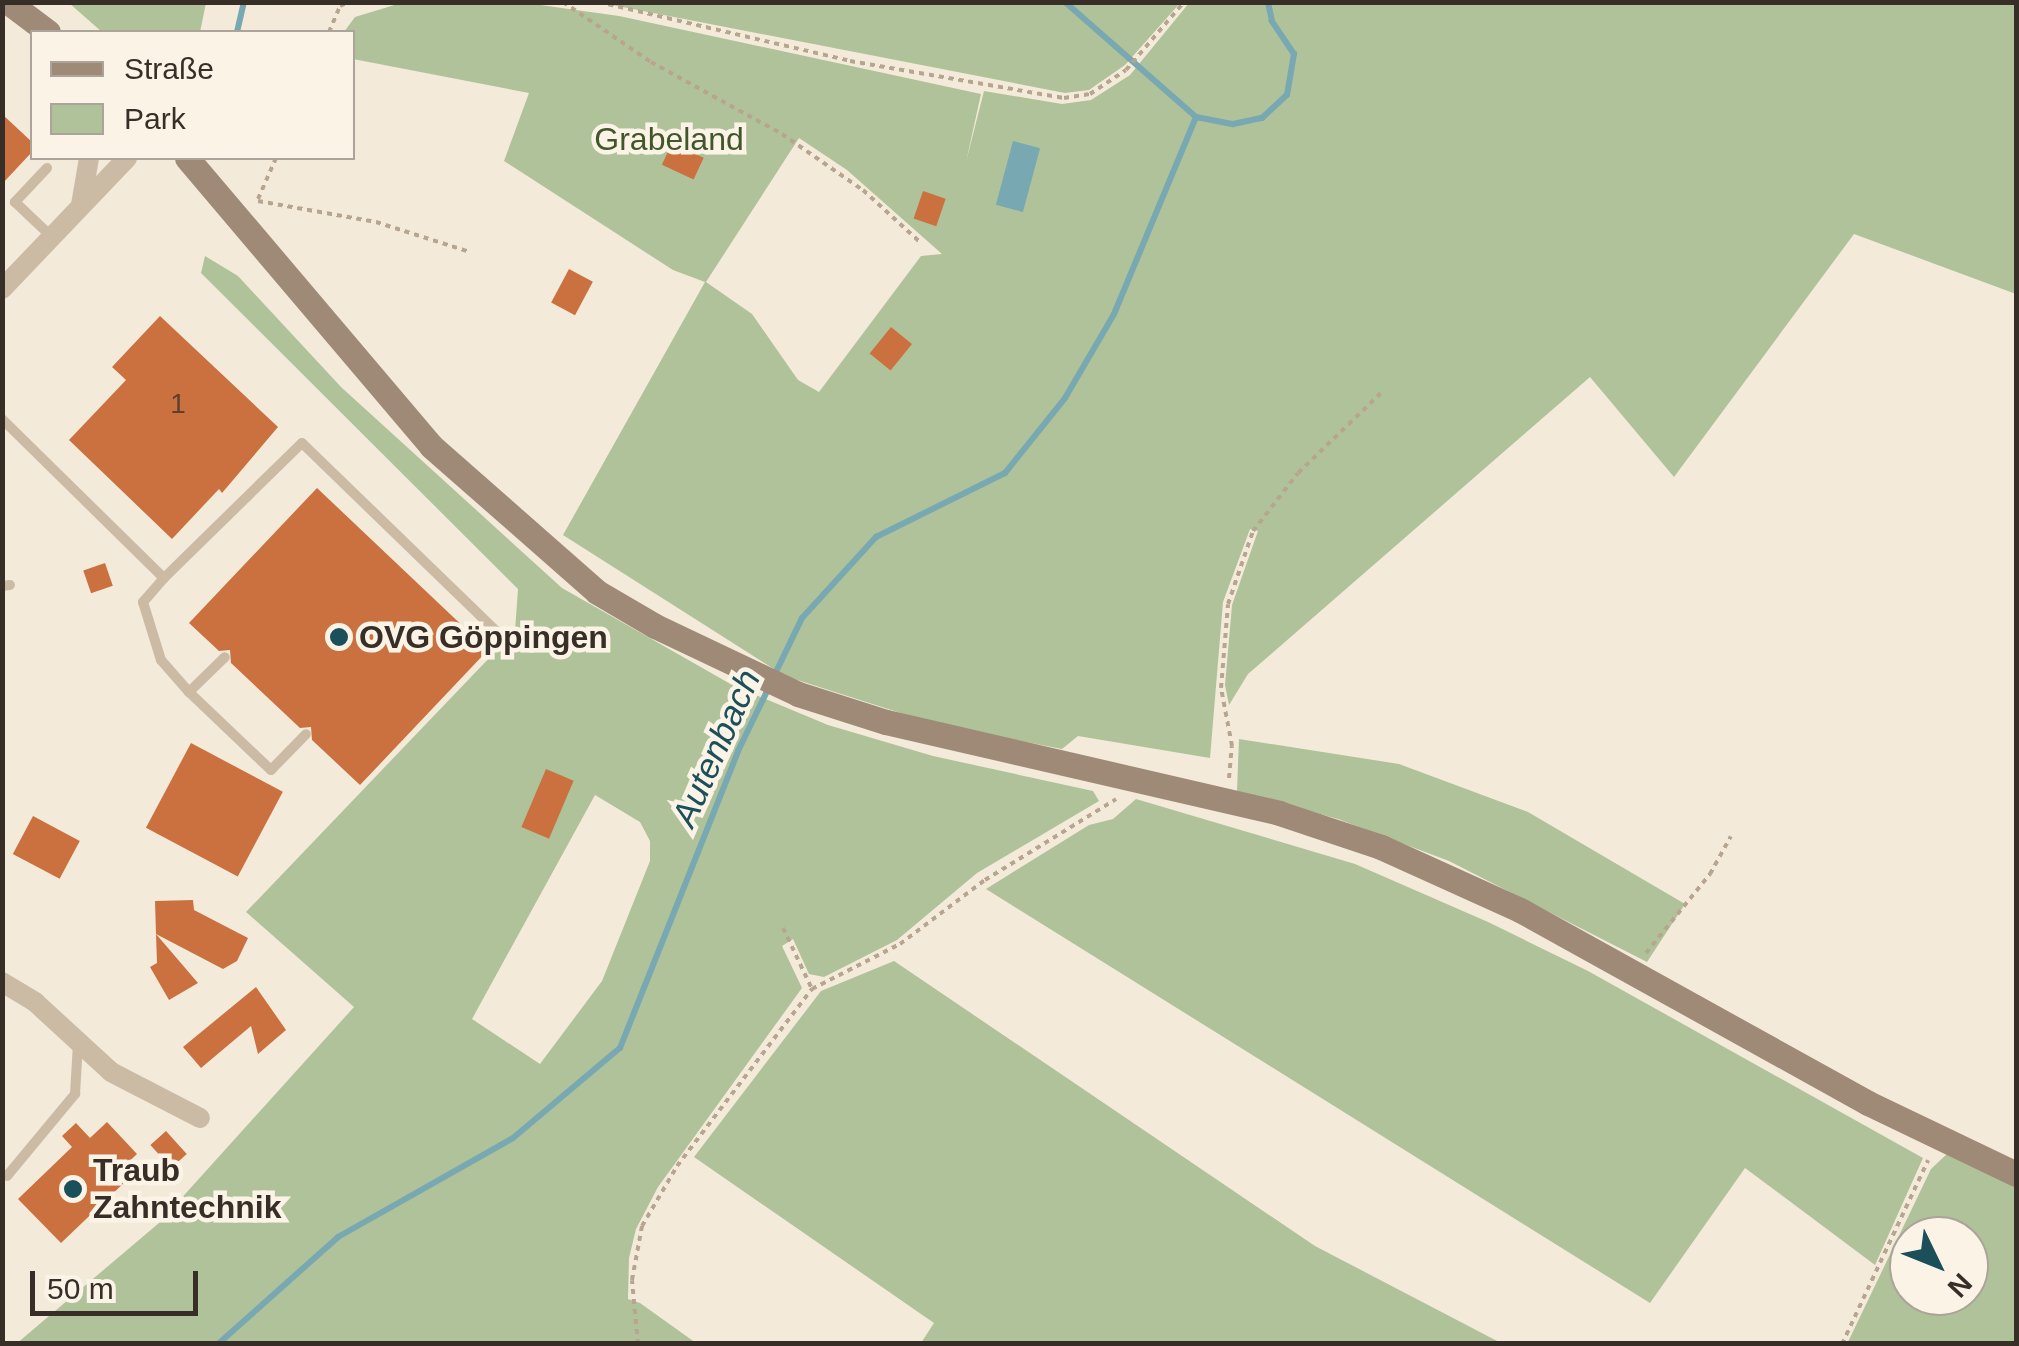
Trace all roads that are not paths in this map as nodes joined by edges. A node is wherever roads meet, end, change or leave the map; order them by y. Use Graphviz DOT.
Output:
graph roads {
  1 [pos="8,2"];
  2 [pos="42,29"];
  3 [pos="90,160"];
  4 [pos="125,160"];
  5 [pos="188,160"];
  6 [pos="47,168"];
  7 [pos="80,206"];
  8 [pos="52,236"];
  9 [pos="2,289"];
  10 [pos="2,419"];
  11 [pos="164,578"];
  12 [pos="495,630"];
  13 [pos="225,657"];
  14 [pos="189,692"];
  15 [pos="306,734"];
  16 [pos="2,982"];
  17 [pos="77,1038"];
  18 [pos="200,1118"];
  19 [pos="2016,1174"];
  20 [pos="7,1176"];
  1 -- 2 [label="street"];
  3 -- 7 [label="street"];
  4 -- 7 [label="street"];
  5 -- 19 [label="street"];
  6 -- 8 [label="lane"];
  7 -- 8 [label="street"];
  8 -- 9 [label="street"];
  10 -- 11 [label="lane"];
  11 -- 12 [label="lane"];
  11 -- 14 [label="lane"];
  13 -- 14 [label="lane"];
  14 -- 15 [label="lane"];
  16 -- 17 [label="street"];
  17 -- 18 [label="street"];
  17 -- 20 [label="lane"];
}
